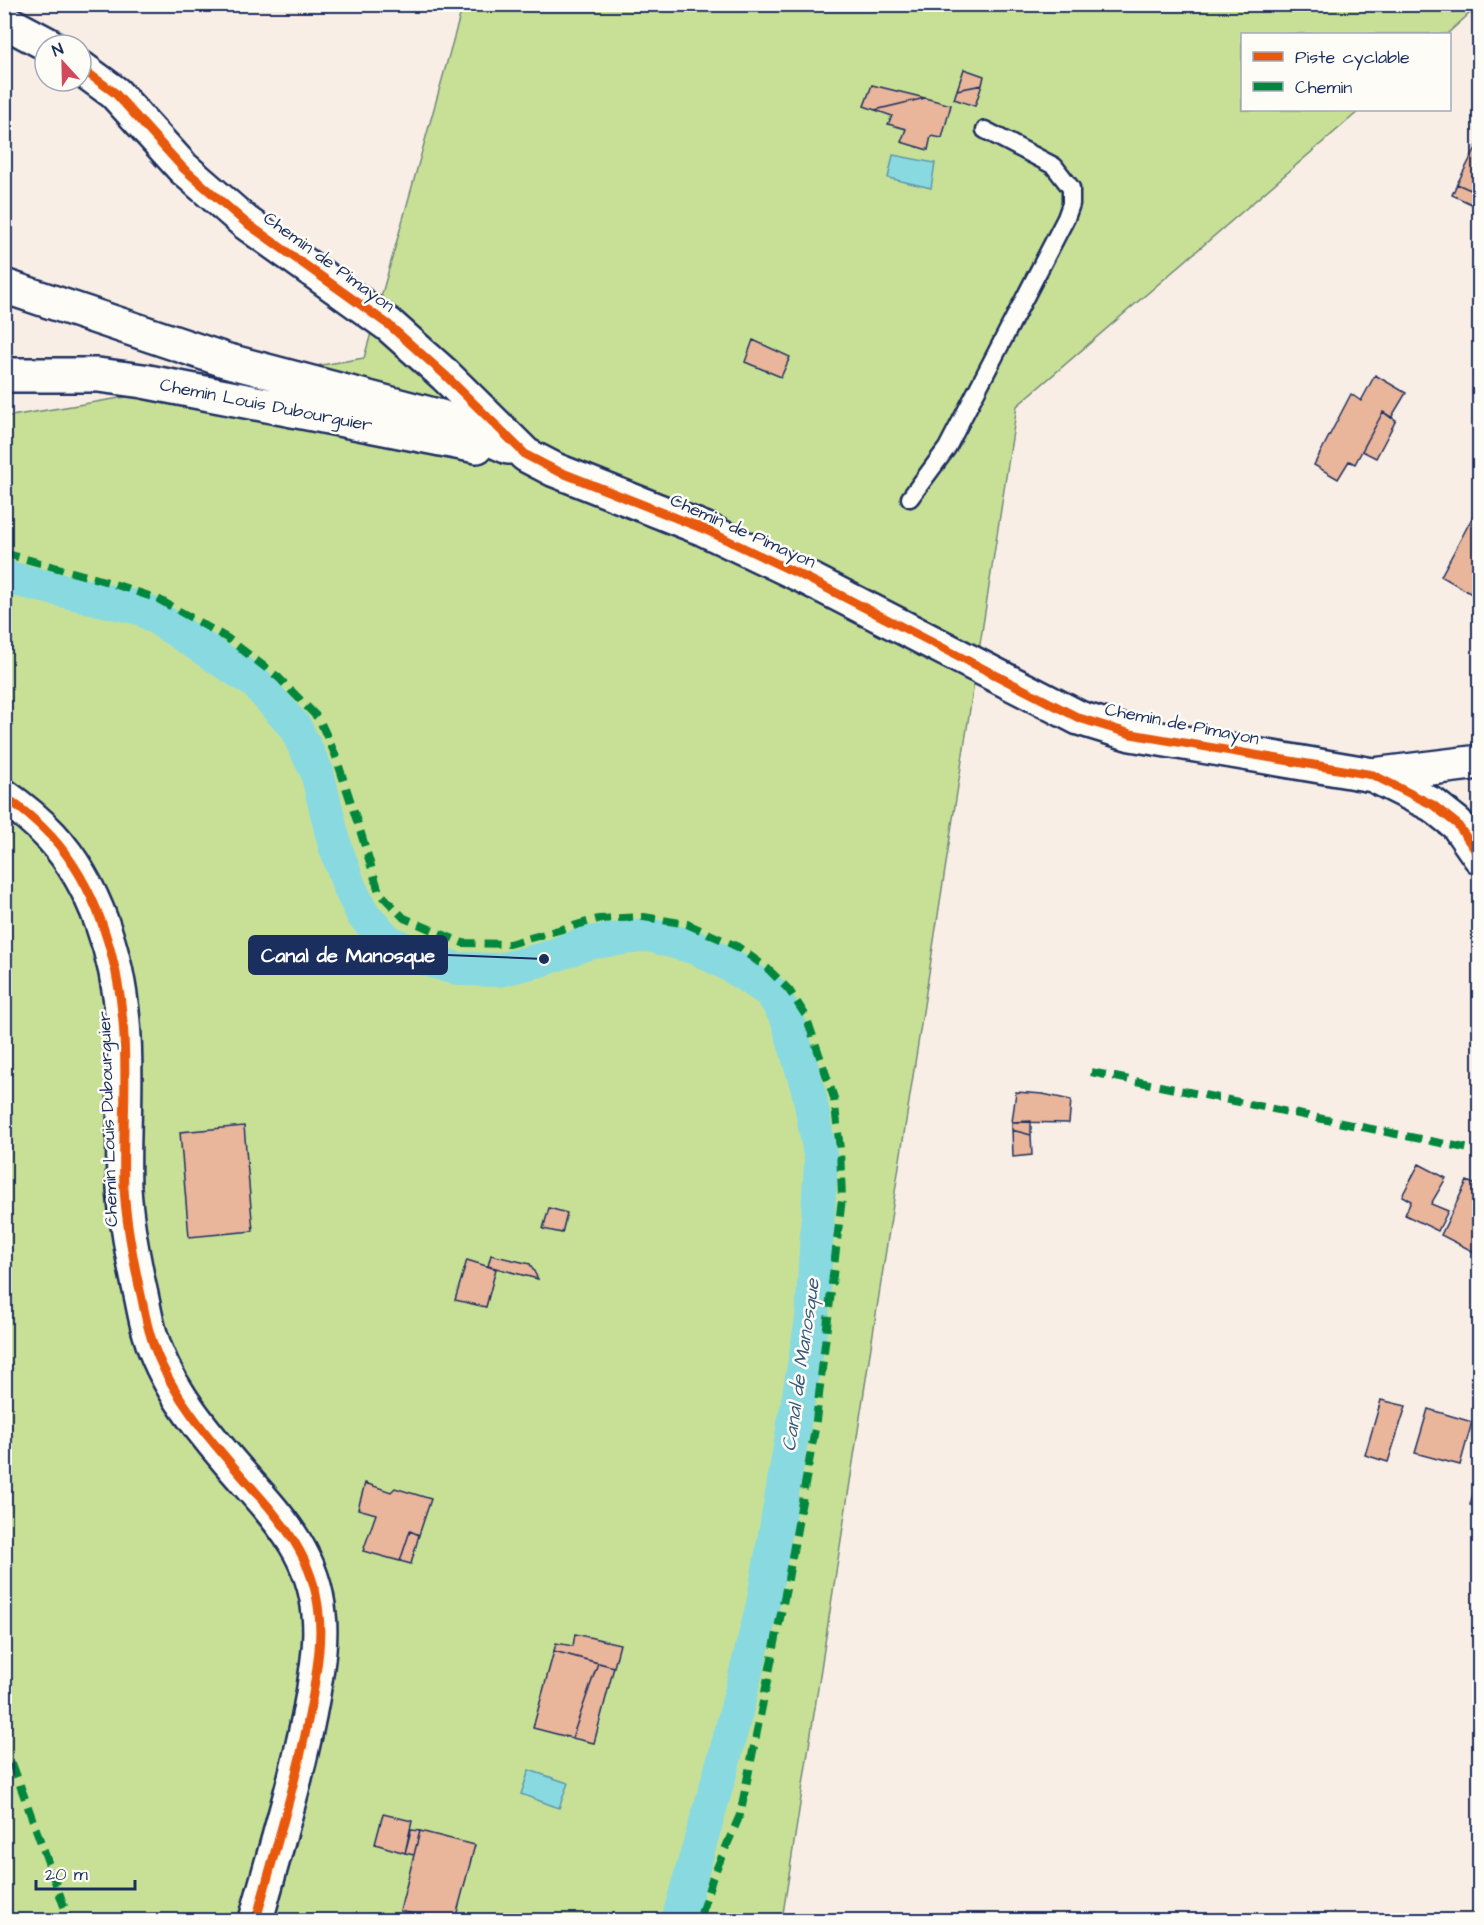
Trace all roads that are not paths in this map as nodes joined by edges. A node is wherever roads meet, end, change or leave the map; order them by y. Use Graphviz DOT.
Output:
graph roads {
  1 [pos="4,21"];
  2 [pos="33,36"];
  3 [pos="93,77"];
  4 [pos="985,130"];
  5 [pos="4,286"];
  6 [pos="4,375"];
  7 [pos="526,455"];
  8 [pos="910,498"];
  9 [pos="1479,762"];
  10 [pos="1372,775"];
  11 [pos="4,796"];
  12 [pos="1479,857"];
  13 [pos="256,1920"];
  1 -- 2 [label="street"];
  3 -- 7 [label="street, Chemin de Pimayon"];
  4 -- 8 [label="lane"];
  5 -- 7 [label="street"];
  6 -- 7 [label="street, Chemin Louis Dubourguier"];
  7 -- 10 [label="street, Chemin de Pimayon"];
  9 -- 10 [label="street"];
  10 -- 12 [label="street, Chemin de Pimayon"];
  11 -- 13 [label="street, Chemin Louis Dubourguier"];
}
